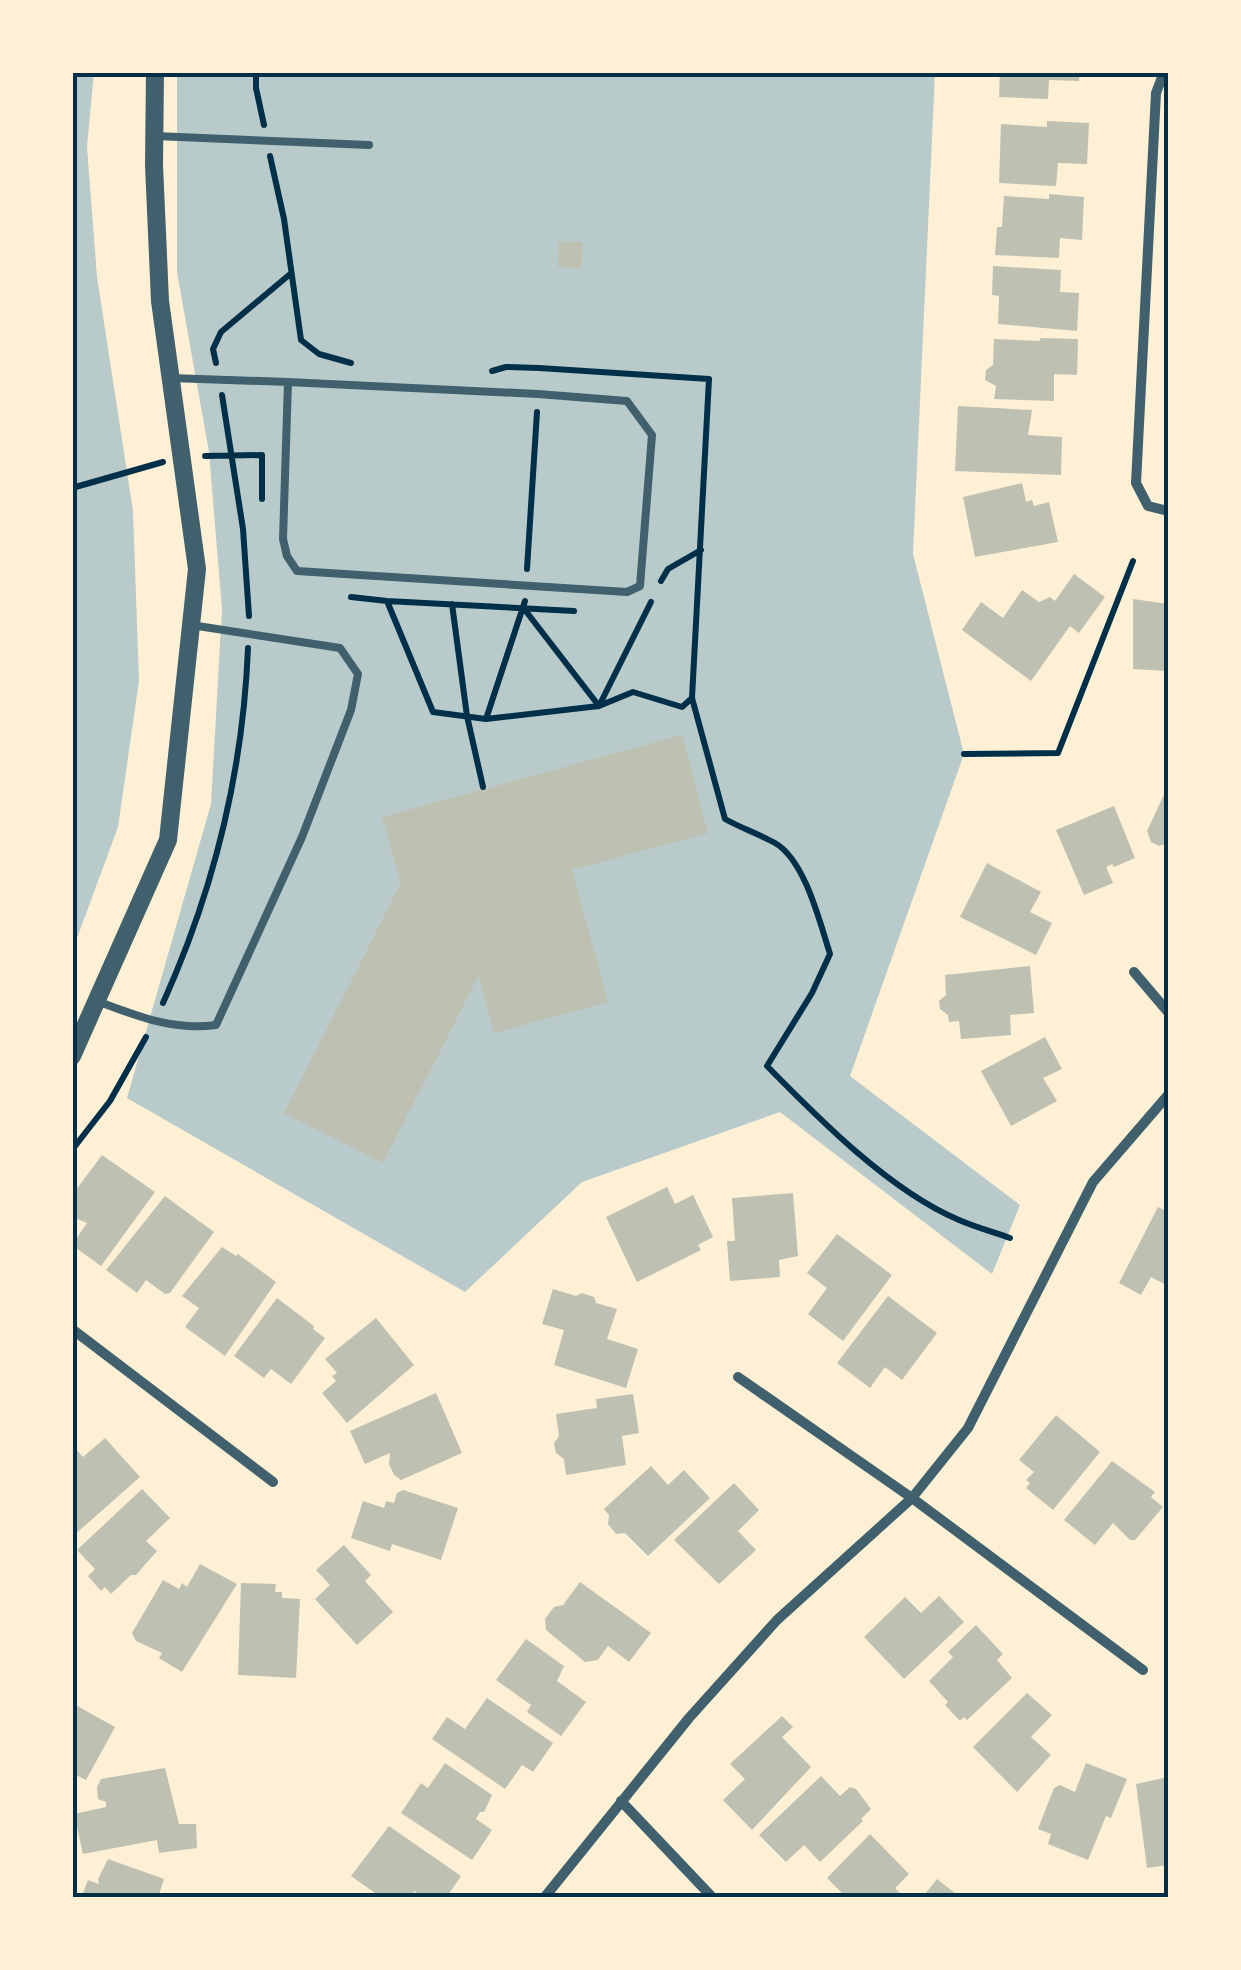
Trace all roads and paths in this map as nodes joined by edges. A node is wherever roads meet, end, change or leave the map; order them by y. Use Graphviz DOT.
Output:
graph roads {
  1 [pos="155,72"];
  2 [pos="256,72"];
  3 [pos="1164,72"];
  4 [pos="154,136"];
  5 [pos="267,140"];
  6 [pos="369,145"];
  7 [pos="290,274"];
  8 [pos="539,368"];
  9 [pos="170,378"];
  10 [pos="288,382"];
  11 [pos="538,394"];
  12 [pos="181,458"];
  13 [pos="72,488"];
  14 [pos="261,509"];
  15 [pos="1168,511"];
  16 [pos="702,550"];
  17 [pos="1133,561"];
  18 [pos="660,583"];
  19 [pos="526,585"];
  20 [pos="333,595"];
  21 [pos="653,598"];
  22 [pos="387,601"];
  23 [pos="452,604"];
  24 [pos="524,610"];
  25 [pos="576,611"];
  26 [pos="628,612"];
  27 [pos="646,613"];
  28 [pos="191,625"];
  29 [pos="692,698"];
  30 [pos="599,706"];
  31 [pos="467,716"];
  32 [pos="486,718"];
  33 [pos="964,754"];
  34 [pos="483,787"];
  35 [pos="1134,972"];
  36 [pos="97,1001"];
  37 [pos="1168,1012"];
  38 [pos="72,1056"];
  39 [pos="768,1066"];
  40 [pos="1168,1095"];
  41 [pos="1010,1238"];
  42 [pos="72,1330"];
  43 [pos="738,1377"];
  44 [pos="273,1482"];
  45 [pos="912,1498"];
  46 [pos="1143,1670"];
  47 [pos="621,1800"];
  48 [pos="544,1898"];
  49 [pos="712,1898"];
  1 -- 4 [label="street"];
  2 -- 5 [label="path"];
  3 -- 15 [label="street"];
  4 -- 5 [label="lane"];
  4 -- 9 [label="street"];
  5 -- 6 [label="lane"];
  5 -- 7 [label="path"];
  8 -- 11 [label="path"];
  9 -- 10 [label="lane"];
  9 -- 12 [label="street"];
  10 -- 11 [label="lane"];
  10 -- 19 [label="lane"];
  11 -- 19 [label="path"];
  11 -- 19 [label="lane"];
  12 -- 13 [label="path"];
  12 -- 14 [label="path"];
  12 -- 28 [label="street"];
  16 -- 18 [label="path"];
  17 -- 33 [label="path"];
  19 -- 24 [label="path"];
  20 -- 22 [label="path"];
  21 -- 27 [label="path"];
  22 -- 23 [label="path"];
  22 -- 31 [label="path"];
  23 -- 24 [label="path"];
  23 -- 31 [label="path"];
  24 -- 25 [label="path"];
  24 -- 30 [label="path"];
  24 -- 32 [label="path"];
  26 -- 27 [label="path"];
  27 -- 30 [label="path"];
  28 -- 36 [label="street"];
  28 -- 36 [label="lane"];
  29 -- 30 [label="path"];
  30 -- 32 [label="path"];
  31 -- 32 [label="path"];
  31 -- 34 [label="path"];
  35 -- 37 [label="street"];
  36 -- 38 [label="street"];
  39 -- 41 [label="path"];
  40 -- 45 [label="street"];
  42 -- 44 [label="street"];
  43 -- 45 [label="street"];
  45 -- 46 [label="street"];
  45 -- 47 [label="street"];
  47 -- 48 [label="street"];
  47 -- 49 [label="street"];
}
